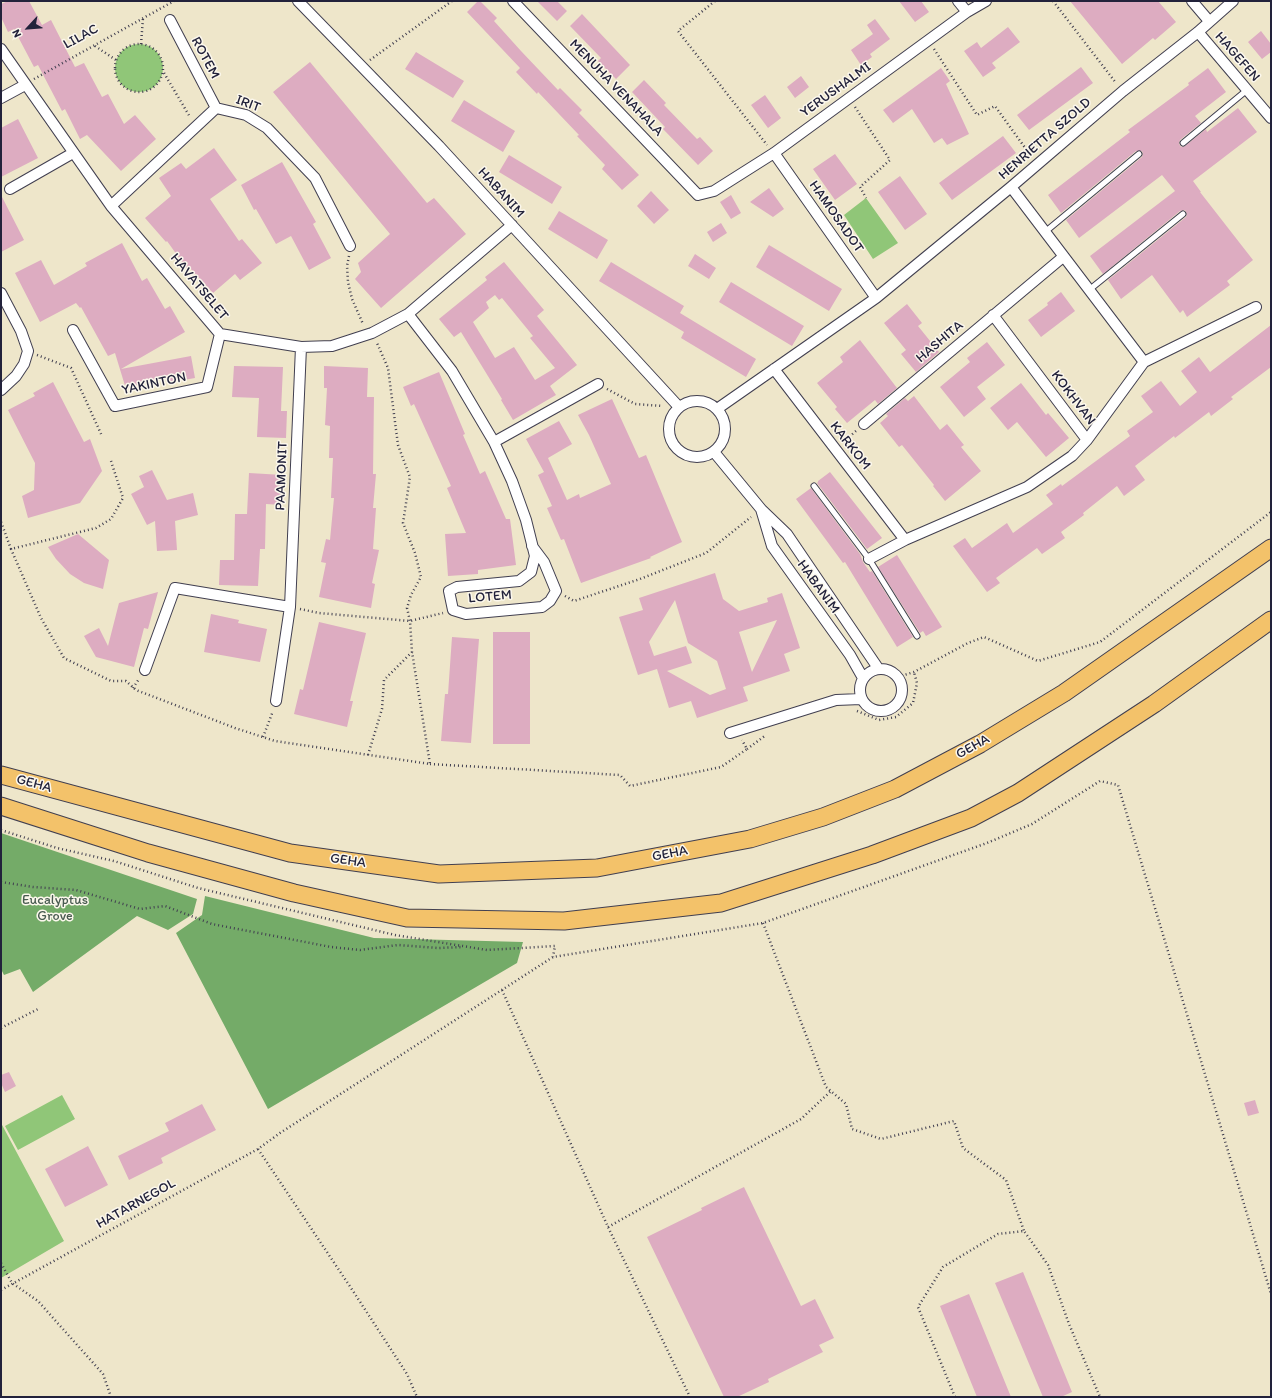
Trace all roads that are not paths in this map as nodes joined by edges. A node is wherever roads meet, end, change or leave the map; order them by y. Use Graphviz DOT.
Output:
graph roads {
  1 [pos="298,1"];
  2 [pos="513,1"];
  3 [pos="958,1"];
  4 [pos="986,1"];
  5 [pos="1192,1"];
  6 [pos="1232,1"];
  7 [pos="967,12"];
  8 [pos="170,20"];
  9 [pos="1209,21"];
  10 [pos="1198,32"];
  11 [pos="1,49"];
  12 [pos="25,84"];
  13 [pos="1247,90"];
  14 [pos="1,98"];
  15 [pos="216,108"];
  16 [pos="1271,118"];
  17 [pos="1182,143"];
  18 [pos="73,153"];
  19 [pos="774,153"];
  20 [pos="1139,154"];
  21 [pos="1011,187"];
  22 [pos="10,189"];
  23 [pos="698,195"];
  24 [pos="111,206"];
  25 [pos="1183,214"];
  26 [pos="512,225"];
  27 [pos="1044,232"];
  28 [pos="350,246"];
  29 [pos="1063,256"];
  30 [pos="1089,290"];
  31 [pos="1,293"];
  32 [pos="876,298"];
  33 [pos="1256,307"];
  34 [pos="408,314"];
  35 [pos="993,315"];
  36 [pos="73,330"];
  37 [pos="220,334"];
  38 [pos="301,347"];
  39 [pos="1144,362"];
  40 [pos="774,369"];
  41 [pos="598,384"];
  42 [pos="1,390"];
  43 [pos="679,407"];
  44 [pos="717,409"];
  45 [pos="864,424"];
  46 [pos="1087,440"];
  47 [pos="494,442"];
  48 [pos="714,452"];
  49 [pos="814,486"];
  50 [pos="761,509"];
  51 [pos="905,540"];
  52 [pos="532,546"];
  53 [pos="1271,548"];
  54 [pos="869,559"];
  55 [pos="290,607"];
  56 [pos="1271,620"];
  57 [pos="916,636"];
  58 [pos="878,668"];
  59 [pos="145,670"];
  60 [pos="863,678"];
  61 [pos="861,699"];
  62 [pos="276,701"];
  63 [pos="733,732"];
  64 [pos="1,774"];
  65 [pos="1,806"];
  1 -- 26 [label="street, HABANIM"];
  2 -- 23 [label="street, MENUHA VENAHALA"];
  3 -- 7 [label="street"];
  4 -- 7 [label="street, YERUSHALMI"];
  5 -- 9 [label="street"];
  6 -- 9 [label="street, HENRIETTA SZOLD"];
  7 -- 19 [label="street, YERUSHALMI"];
  8 -- 15 [label="street, ROTEM"];
  9 -- 10 [label="street, HENRIETTA SZOLD"];
  10 -- 13 [label="street, HAGEFEN"];
  10 -- 21 [label="street, HENRIETTA SZOLD"];
  11 -- 12 [label="street, HAVATSELET"];
  12 -- 14 [label="street"];
  12 -- 18 [label="street, HAVATSELET"];
  13 -- 16 [label="street, HAGEFEN"];
  13 -- 17 [label="lane"];
  15 -- 24 [label="street, IRIT"];
  15 -- 28 [label="street, IRIT"];
  18 -- 22 [label="street"];
  18 -- 24 [label="street, HAVATSELET"];
  19 -- 23 [label="street, YERUSHALMI"];
  19 -- 32 [label="street, HAMOSADOT"];
  20 -- 27 [label="lane"];
  21 -- 27 [label="street"];
  21 -- 32 [label="street, HENRIETTA SZOLD"];
  24 -- 37 [label="street, HAVATSELET"];
  25 -- 30 [label="lane"];
  26 -- 34 [label="street, HAVATSELET"];
  26 -- 43 [label="street, HABANIM"];
  27 -- 29 [label="street"];
  29 -- 30 [label="street"];
  29 -- 35 [label="street, HASHITA"];
  30 -- 39 [label="street"];
  31 -- 42 [label="street"];
  32 -- 40 [label="street"];
  33 -- 39 [label="street, KOKHVAN"];
  34 -- 38 [label="street, HAVATSELET"];
  34 -- 47 [label="street, LOTEM"];
  35 -- 45 [label="street, HASHITA"];
  35 -- 46 [label="street, KOKHVAN"];
  36 -- 37 [label="street, YAKINTON"];
  37 -- 38 [label="street, HAVATSELET"];
  38 -- 55 [label="street, PAAMONIT"];
  39 -- 46 [label="street, KOKHVAN"];
  40 -- 44 [label="street"];
  40 -- 51 [label="street, KARKOM"];
  41 -- 47 [label="street"];
  43 -- 44 [label="street"];
  43 -- 48 [label="street"];
  44 -- 48 [label="street"];
  46 -- 51 [label="street"];
  47 -- 52 [label="street, LOTEM"];
  48 -- 50 [label="street, HABANIM"];
  49 -- 54 [label="lane"];
  50 -- 58 [label="street, HABANIM"];
  50 -- 60 [label="street, HABANIM"];
  51 -- 54 [label="street"];
  52 -- 52 [label="street, LOTEM"];
  53 -- 64 [label="highway, GEHA"];
  54 -- 57 [label="lane"];
  55 -- 59 [label="street"];
  55 -- 62 [label="street, PAAMONIT"];
  56 -- 65 [label="highway"];
  58 -- 60 [label="street"];
  58 -- 61 [label="street"];
  60 -- 61 [label="street"];
  61 -- 63 [label="street"];
}
